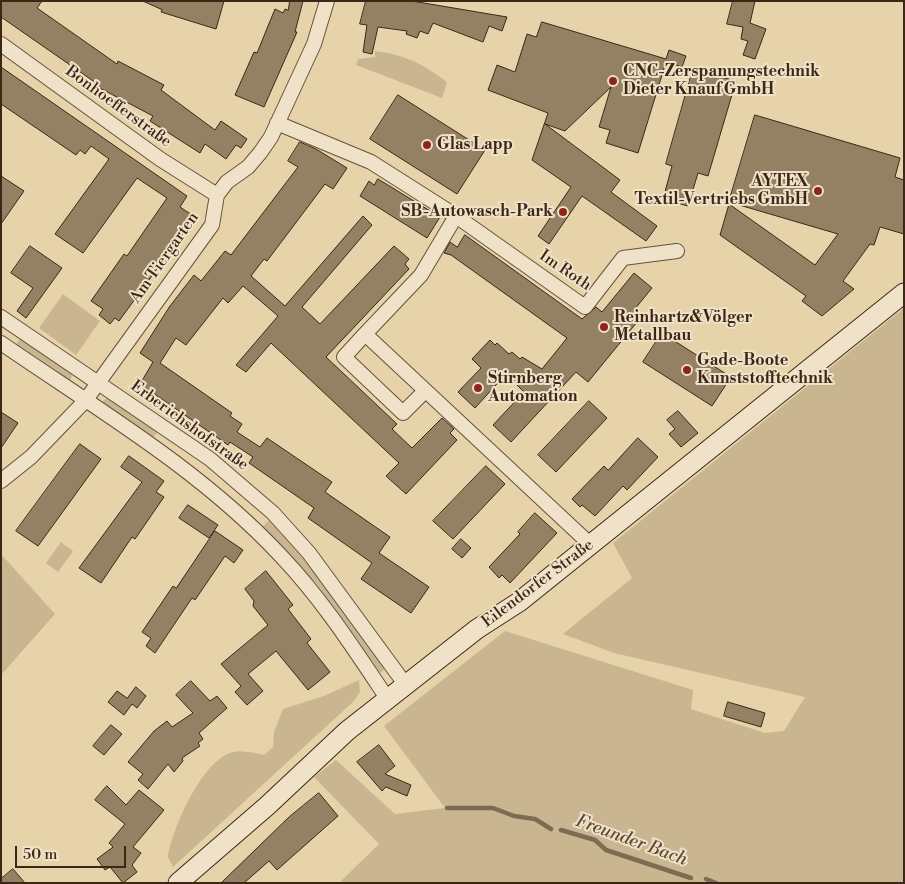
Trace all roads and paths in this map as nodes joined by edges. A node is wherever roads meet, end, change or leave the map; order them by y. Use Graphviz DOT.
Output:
graph roads {
  1 [pos="328,1"];
  2 [pos="1,44"];
  3 [pos="277,123"];
  4 [pos="217,196"];
  5 [pos="456,216"];
  6 [pos="677,251"];
  7 [pos="904,293"];
  8 [pos="1,317"];
  9 [pos="365,334"];
  10 [pos="1,343"];
  11 [pos="97,382"];
  12 [pos="425,391"];
  13 [pos="85,401"];
  14 [pos="1,481"];
  15 [pos="591,545"];
  16 [pos="405,684"];
  17 [pos="387,698"];
  18 [pos="178,883"];
  1 -- 3 [label="street"];
  2 -- 4 [label="street, Bonhoefferstraße"];
  3 -- 4 [label="street"];
  3 -- 5 [label="street, Im Roth"];
  4 -- 11 [label="street, Am Tiergarten"];
  5 -- 6 [label="street, Im Roth"];
  5 -- 9 [label="street"];
  7 -- 15 [label="street, Eilendorfer Straße"];
  8 -- 11 [label="street, Erberichshofstraße"];
  9 -- 12 [label="street"];
  9 -- 12 [label="street"];
  10 -- 13 [label="street"];
  11 -- 13 [label="street, Am Tiergarten"];
  11 -- 16 [label="street, Erberichshofstraße"];
  12 -- 15 [label="street"];
  13 -- 14 [label="street"];
  13 -- 17 [label="street"];
  15 -- 16 [label="street, Eilendorfer Straße"];
  16 -- 17 [label="street, Eilendorfer Straße"];
  17 -- 18 [label="street, Eilendorfer Straße"];
}
